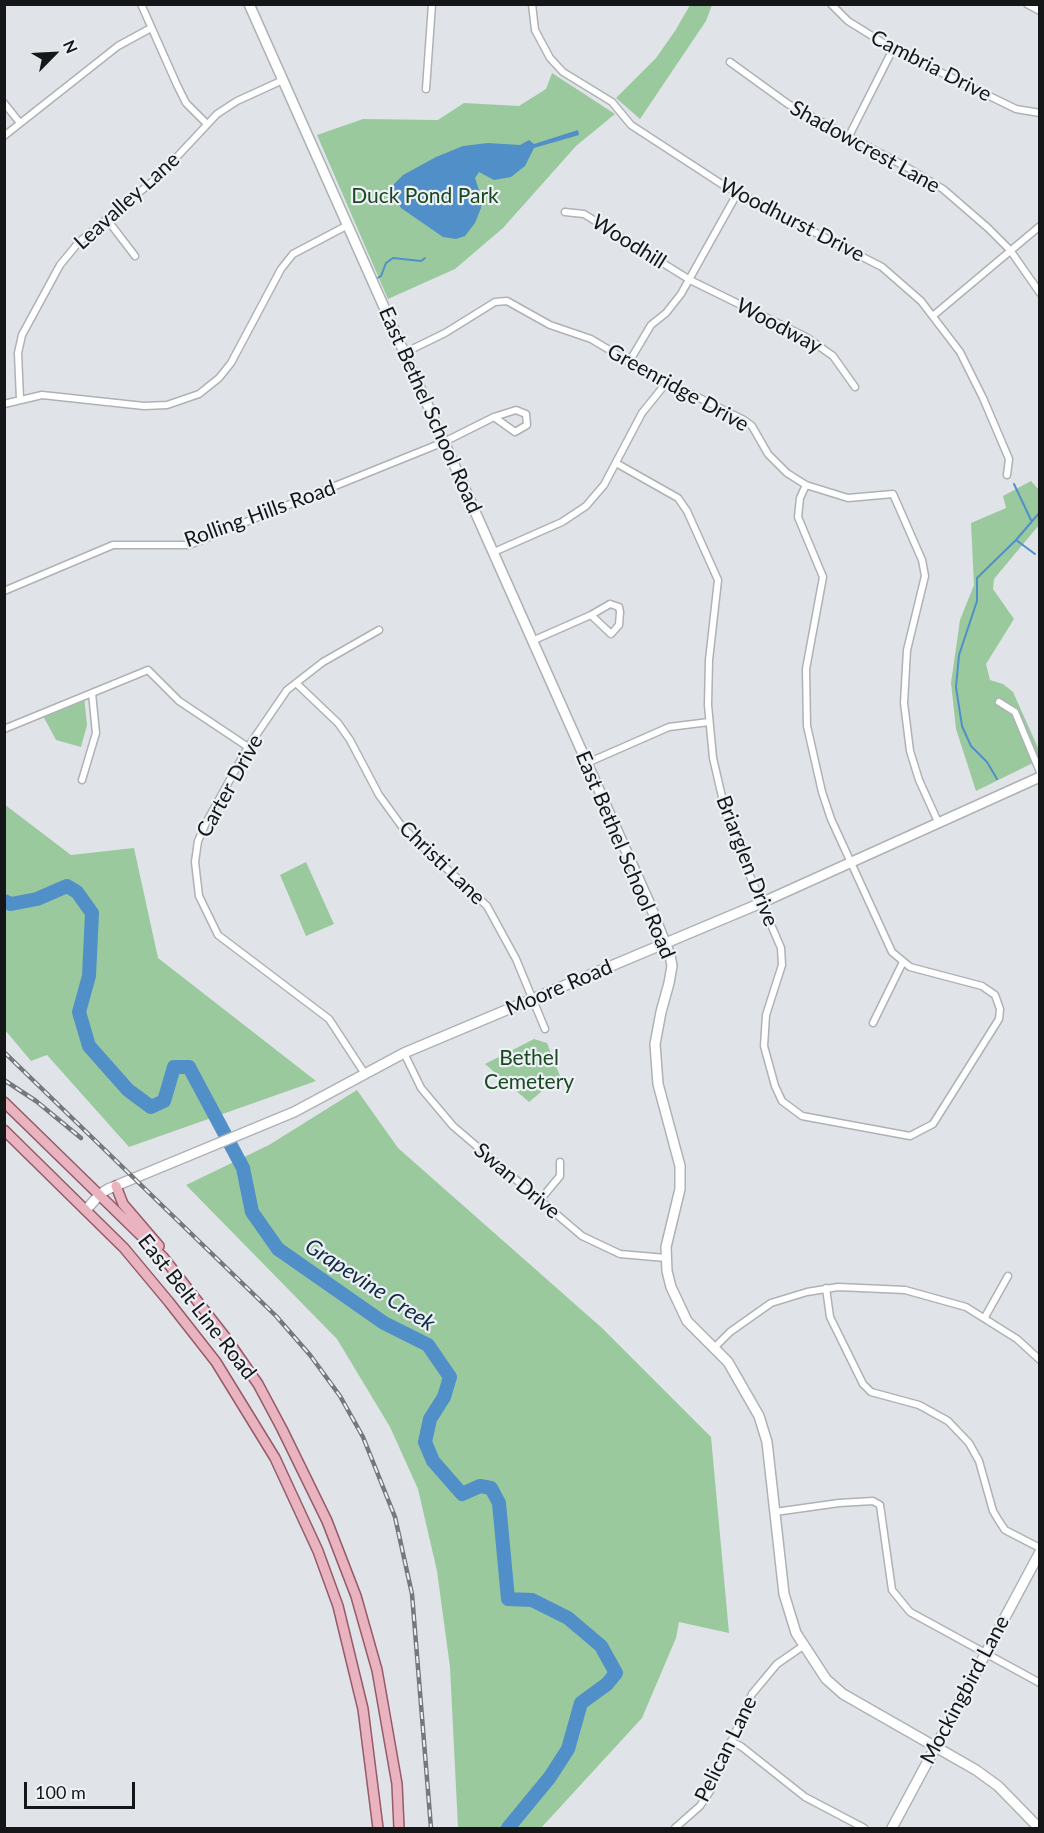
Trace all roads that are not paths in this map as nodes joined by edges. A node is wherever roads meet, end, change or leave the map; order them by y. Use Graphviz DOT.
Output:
graph roads {
  1 [pos="141,4"];
  2 [pos="249,4"];
  3 [pos="432,4"];
  4 [pos="532,4"];
  5 [pos="831,4"];
  6 [pos="1026,4"];
  7 [pos="1040,11"];
  8 [pos="151,28"];
  9 [pos="892,49"];
  10 [pos="730,62"];
  11 [pos="283,80"];
  12 [pos="426,89"];
  13 [pos="4,103"];
  14 [pos="1040,113"];
  15 [pos="20,123"];
  16 [pos="206,123"];
  17 [pos="4,136"];
  18 [pos="849,136"];
  19 [pos="738,192"];
  20 [pos="565,212"];
  21 [pos="106,218"];
  22 [pos="348,225"];
  23 [pos="1040,226"];
  24 [pos="1010,250"];
  25 [pos="135,255"];
  26 [pos="690,280"];
  27 [pos="1040,293"];
  28 [pos="934,315"];
  29 [pos="404,353"];
  30 [pos="629,362"];
  31 [pos="667,382"];
  32 [pos="855,387"];
  33 [pos="20,399"];
  34 [pos="4,405"];
  35 [pos="494,417"];
  36 [pos="444,442"];
  37 [pos="616,463"];
  38 [pos="1007,475"];
  39 [pos="806,485"];
  40 [pos="494,552"];
  41 [pos="4,591"];
  42 [pos="591,615"];
  43 [pos="379,630"];
  44 [pos="532,640"];
  45 [pos="296,683"];
  46 [pos="92,693"];
  47 [pos="999,702"];
  48 [pos="709,722"];
  49 [pos="4,729"];
  50 [pos="248,747"];
  51 [pos="587,763"];
  52 [pos="1040,772"];
  53 [pos="1040,777"];
  54 [pos="82,780"];
  55 [pos="939,824"];
  56 [pos="851,863"];
  57 [pos="761,903"];
  58 [pos="665,943"];
  59 [pos="903,962"];
  60 [pos="534,999"];
  61 [pos="873,1023"];
  62 [pos="545,1029"];
  63 [pos="404,1053"];
  64 [pos="365,1074"];
  65 [pos="4,1102"];
  66 [pos="4,1130"];
  67 [pos="560,1162"];
  68 [pos="116,1186"];
  69 [pos="100,1194"];
  70 [pos="540,1200"];
  71 [pos="86,1210"];
  72 [pos="163,1257"];
  73 [pos="666,1258"];
  74 [pos="1008,1276"];
  75 [pos="826,1288"];
  76 [pos="985,1317"];
  77 [pos="714,1348"];
  78 [pos="1040,1360"];
  79 [pos="775,1512"];
  80 [pos="1040,1550"];
  81 [pos="344,1566"];
  82 [pos="327,1573"];
  83 [pos="803,1646"];
  84 [pos="985,1653"];
  85 [pos="1040,1683"];
  86 [pos="731,1741"];
  87 [pos="934,1746"];
  88 [pos="378,1828"];
  89 [pos="399,1828"];
  90 [pos="675,1828"];
  91 [pos="864,1828"];
  92 [pos="892,1828"];
  93 [pos="1039,1828"];
  1 -- 8 [label="street"];
  2 -- 11 [label="street, East Bethel School Road"];
  3 -- 12 [label="street"];
  4 -- 19 [label="street, Woodhurst Drive"];
  5 -- 9 [label="street, Cambria Drive"];
  6 -- 7 [label="street"];
  8 -- 15 [label="street"];
  8 -- 16 [label="street"];
  9 -- 14 [label="street, Cambria Drive"];
  9 -- 18 [label="street"];
  10 -- 18 [label="street, Shadowcrest Lane"];
  11 -- 16 [label="street, Leavalley Lane"];
  11 -- 22 [label="street, East Bethel School Road"];
  13 -- 15 [label="street"];
  15 -- 17 [label="street"];
  16 -- 21 [label="street, Leavalley Lane"];
  18 -- 24 [label="street, Shadowcrest Lane"];
  19 -- 26 [label="street"];
  19 -- 28 [label="street, Woodhurst Drive"];
  20 -- 26 [label="street, Woodhill"];
  21 -- 25 [label="street"];
  21 -- 33 [label="street, Leavalley Lane"];
  22 -- 29 [label="street, East Bethel School Road"];
  22 -- 33 [label="street"];
  23 -- 24 [label="street"];
  24 -- 27 [label="street, Shadowcrest Lane"];
  24 -- 28 [label="street"];
  26 -- 30 [label="street"];
  26 -- 32 [label="street, Woodway"];
  28 -- 38 [label="street, Woodhurst Drive"];
  29 -- 30 [label="street, Greenridge Drive"];
  29 -- 36 [label="street, East Bethel School Road"];
  30 -- 31 [label="street, Greenridge Drive"];
  31 -- 37 [label="street"];
  31 -- 39 [label="street, Greenridge Drive"];
  33 -- 34 [label="street"];
  35 -- 35 [label="street, Rolling Hills Road"];
  35 -- 36 [label="street, Rolling Hills Road"];
  36 -- 40 [label="street, East Bethel School Road"];
  36 -- 41 [label="street, Rolling Hills Road"];
  37 -- 40 [label="street"];
  37 -- 48 [label="street, Briarglen Drive"];
  39 -- 55 [label="street, Greenridge Drive"];
  39 -- 56 [label="street"];
  40 -- 44 [label="street, East Bethel School Road"];
  42 -- 42 [label="street"];
  42 -- 44 [label="street"];
  43 -- 45 [label="street, Carter Drive"];
  44 -- 51 [label="street, East Bethel School Road"];
  45 -- 50 [label="street, Carter Drive"];
  45 -- 60 [label="street, Christi Lane"];
  46 -- 49 [label="street"];
  46 -- 50 [label="street"];
  46 -- 54 [label="street"];
  47 -- 52 [label="street"];
  48 -- 51 [label="street"];
  48 -- 57 [label="street, Briarglen Drive"];
  50 -- 64 [label="street, Carter Drive"];
  51 -- 58 [label="street, East Bethel School Road"];
  53 -- 55 [label="street, Moore Road"];
  55 -- 56 [label="street, Moore Road"];
  56 -- 57 [label="street, Moore Road"];
  56 -- 59 [label="street"];
  57 -- 58 [label="street, Moore Road"];
  57 -- 59 [label="street, Briarglen Drive"];
  58 -- 60 [label="street, Moore Road"];
  58 -- 73 [label="street, East Bethel School Road"];
  59 -- 61 [label="street"];
  60 -- 62 [label="street, Christi Lane"];
  60 -- 63 [label="street, Moore Road"];
  63 -- 64 [label="street, Moore Road"];
  63 -- 70 [label="street, Swan Drive"];
  64 -- 68 [label="street, Moore Road"];
  65 -- 69 [label="main road, East Belt Line Road"];
  66 -- 71 [label="main road, East Belt Line Road"];
  67 -- 70 [label="street"];
  68 -- 69 [label="street, Moore Road"];
  68 -- 72 [label="main road"];
  69 -- 71 [label="street, Moore Road"];
  69 -- 72 [label="main road, East Belt Line Road"];
  70 -- 73 [label="street, Swan Drive"];
  71 -- 82 [label="main road, East Belt Line Road"];
  72 -- 81 [label="main road, East Belt Line Road"];
  73 -- 77 [label="street, East Bethel School Road"];
  74 -- 76 [label="street"];
  75 -- 76 [label="street"];
  75 -- 77 [label="street"];
  75 -- 80 [label="street"];
  76 -- 78 [label="street"];
  77 -- 79 [label="street, East Bethel School Road"];
  79 -- 83 [label="street, East Bethel School Road"];
  79 -- 84 [label="street"];
  80 -- 84 [label="street, Mockingbird Lane"];
  81 -- 82 [label="main road"];
  81 -- 89 [label="main road, East Belt Line Road"];
  82 -- 88 [label="main road, East Belt Line Road"];
  83 -- 86 [label="street, Pelican Lane"];
  83 -- 87 [label="street, East Bethel School Road"];
  84 -- 85 [label="street"];
  84 -- 87 [label="street, Mockingbird Lane"];
  86 -- 90 [label="street, Pelican Lane"];
  86 -- 91 [label="street"];
  87 -- 92 [label="street, Mockingbird Lane"];
  87 -- 93 [label="street, East Bethel School Road"];
}
